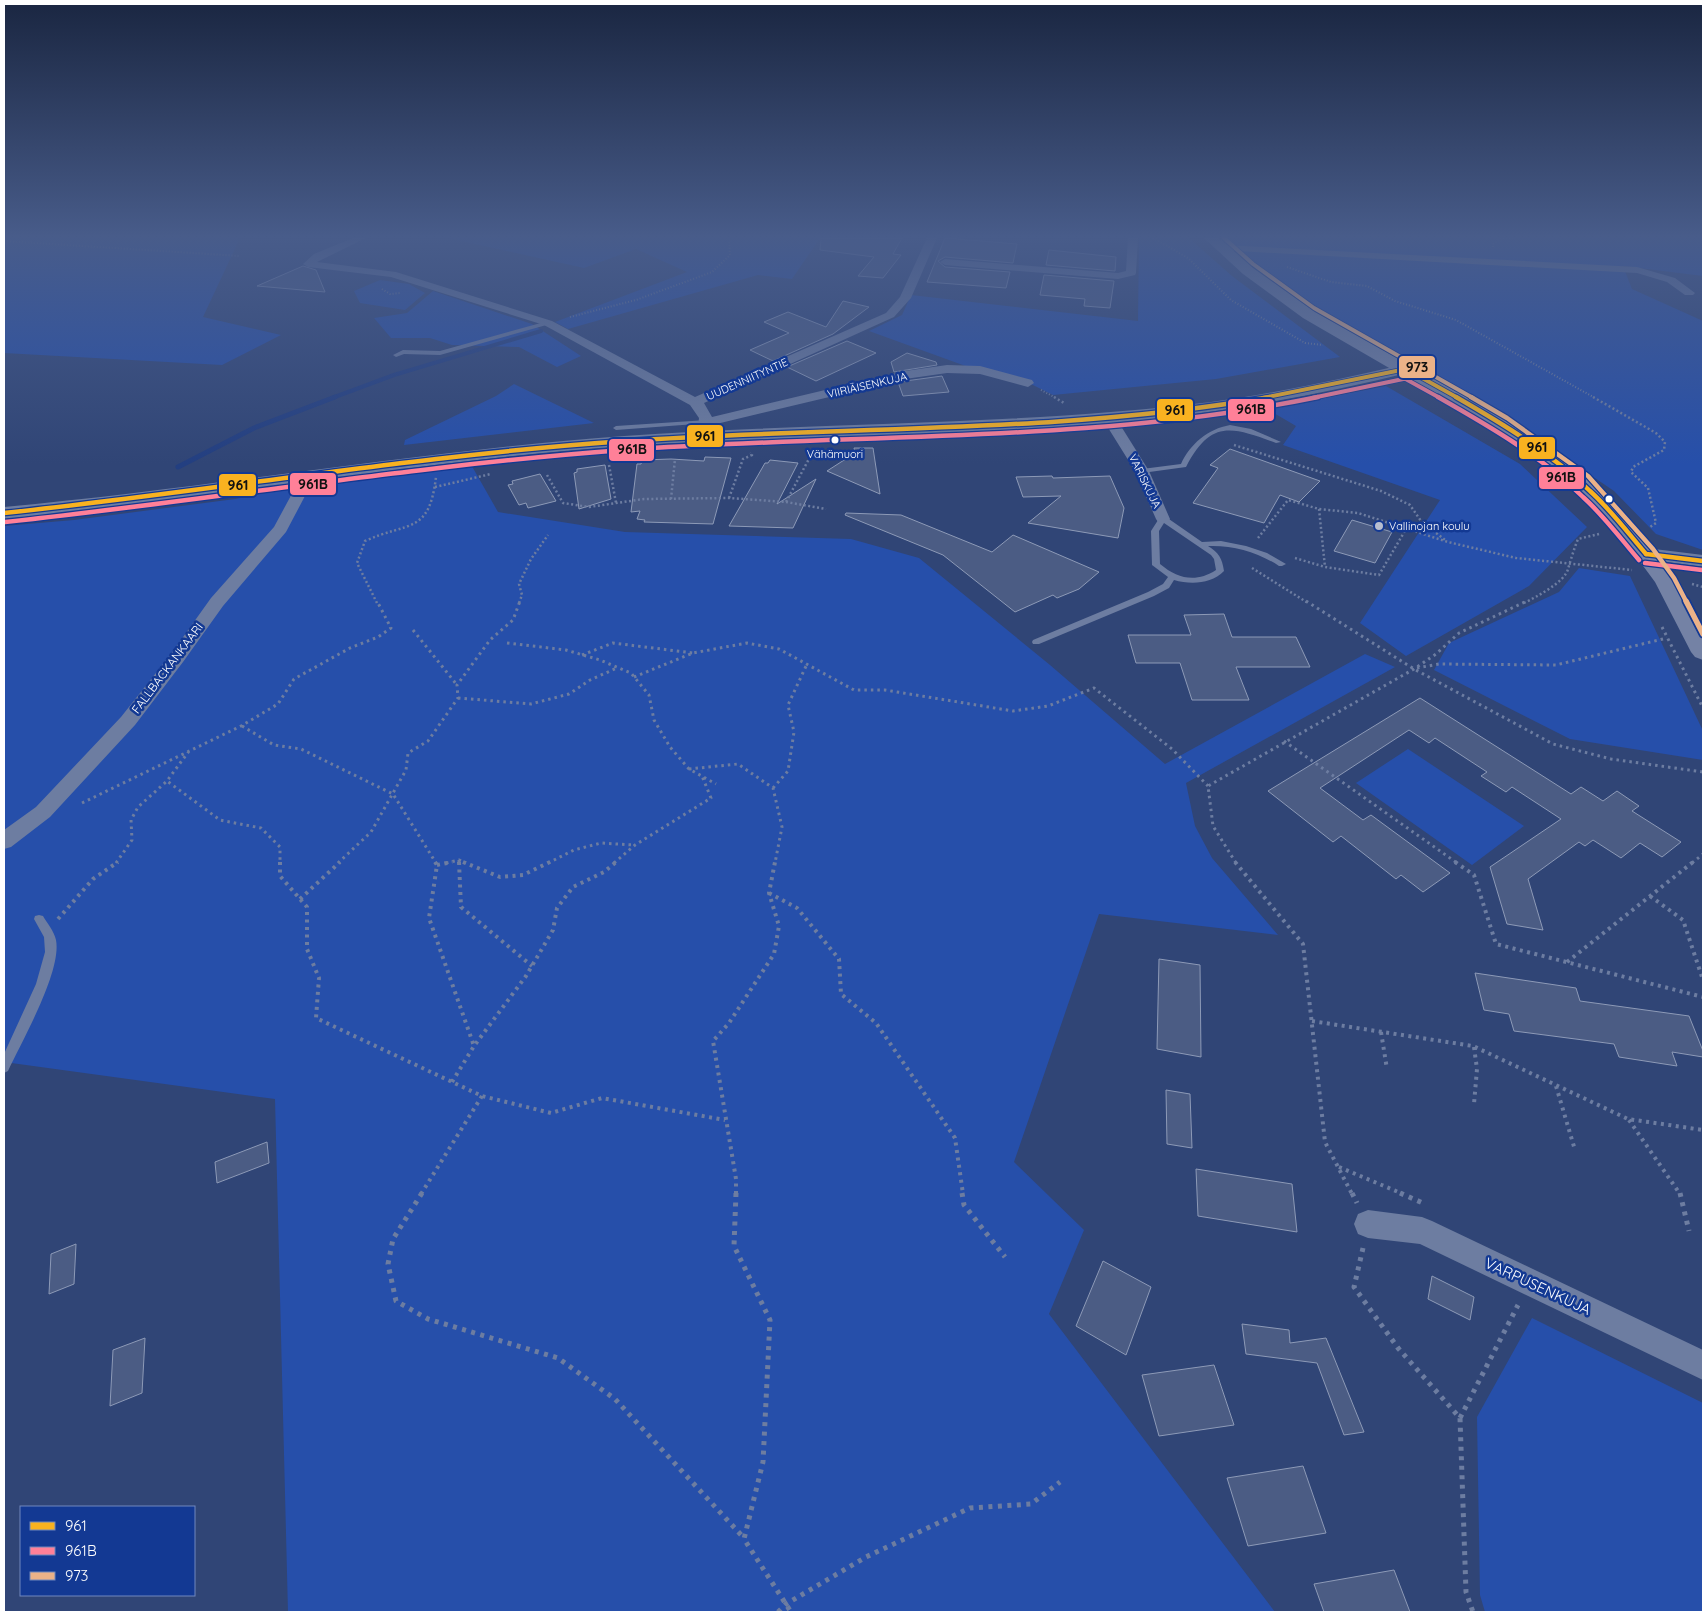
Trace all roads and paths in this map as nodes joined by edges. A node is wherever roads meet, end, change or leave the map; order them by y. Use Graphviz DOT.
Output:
graph roads {
  1 [pos="517,313"];
  2 [pos="585,313"];
  3 [pos="891,313"];
  4 [pos="1254,313"];
  5 [pos="1306,313"];
  6 [pos="1435,313"];
  7 [pos="548,323"];
  8 [pos="1324,345"];
  9 [pos="396,355"];
  10 [pos="1406,369"];
  11 [pos="1028,384"];
  12 [pos="695,402"];
  13 [pos="1057,406"];
  14 [pos="1109,418"];
  15 [pos="616,428"];
  16 [pos="706,429"];
  17 [pos="1207,435"];
  18 [pos="1278,442"];
  19 [pos="752,455"];
  20 [pos="811,455"];
  21 [pos="674,459"];
  22 [pos="609,465"];
  23 [pos="1142,471"];
  24 [pos="491,474"];
  25 [pos="429,475"];
  26 [pos="548,475"];
  27 [pos="308,477"];
  28 [pos="435,487"];
  29 [pos="729,498"];
  30 [pos="671,499"];
  31 [pos="786,502"];
  32 [pos="616,503"];
  33 [pos="826,509"];
  34 [pos="1319,509"];
  35 [pos="4,513"];
  36 [pos="1163,519"];
  37 [pos="1406,529"];
  38 [pos="1646,530"];
  39 [pos="1606,532"];
  40 [pos="548,535"];
  41 [pos="1257,540"];
  42 [pos="1448,542"];
  43 [pos="1201,544"];
  44 [pos="1294,557"];
  45 [pos="1639,560"];
  46 [pos="1703,561"];
  47 [pos="1568,563"];
  48 [pos="1282,564"];
  49 [pos="1325,567"];
  50 [pos="1172,577"];
  51 [pos="1687,582"];
  52 [pos="1703,587"];
  53 [pos="1660,623"];
  54 [pos="413,630"];
  55 [pos="1667,638"];
  56 [pos="1036,642"];
  57 [pos="507,643"];
  58 [pos="1703,652"];
  59 [pos="693,653"];
  60 [pos="582,655"];
  61 [pos="807,664"];
  62 [pos="618,668"];
  63 [pos="1414,669"];
  64 [pos="634,677"];
  65 [pos="457,685"];
  66 [pos="458,698"];
  67 [pos="1703,708"];
  68 [pos="241,726"];
  69 [pos="1284,741"];
  70 [pos="190,751"];
  71 [pos="689,769"];
  72 [pos="1703,772"];
  73 [pos="702,776"];
  74 [pos="168,781"];
  75 [pos="716,784"];
  76 [pos="1208,786"];
  77 [pos="773,788"];
  78 [pos="393,794"];
  79 [pos="80,804"];
  80 [pos="4,841"];
  81 [pos="635,845"];
  82 [pos="1703,854"];
  83 [pos="459,860"];
  84 [pos="437,865"];
  85 [pos="769,893"];
  86 [pos="1650,896"];
  87 [pos="300,899"];
  88 [pos="39,919"];
  89 [pos="46,932"];
  90 [pos="1566,962"];
  91 [pos="532,966"];
  92 [pos="1703,980"];
  93 [pos="1703,997"];
  94 [pos="1312,1021"];
  95 [pos="1381,1032"];
  96 [pos="474,1046"];
  97 [pos="1474,1046"];
  98 [pos="4,1067"];
  99 [pos="1387,1069"];
  100 [pos="452,1082"];
  101 [pos="1556,1085"];
  102 [pos="482,1096"];
  103 [pos="1474,1104"];
  104 [pos="725,1120"];
  105 [pos="1628,1120"];
  106 [pos="1703,1130"];
  107 [pos="1575,1150"];
  108 [pos="1368,1224"];
  109 [pos="1689,1231"];
  110 [pos="1005,1257"];
  111 [pos="1529,1282"];
  112 [pos="1703,1365"];
  113 [pos="1460,1418"];
  114 [pos="1060,1482"];
  115 [pos="744,1539"];
  116 [pos="786,1604"];
  117 [pos="778,1612"];
  118 [pos="791,1612"];
  119 [pos="1473,1612"];
  1 -- 7 [label="street"];
  2 -- 7 [label="path"];
  3 -- 12 [label="street, UUDENNIITYNTIE"];
  4 -- 8 [label="path"];
  5 -- 10 [label="main road"];
  6 -- 38 [label="path"];
  7 -- 9 [label="lane"];
  7 -- 12 [label="street"];
  10 -- 14 [label="street"];
  10 -- 45 [label="main road"];
  11 -- 13 [label="path"];
  11 -- 16 [label="street, VIIRIÄISENKUJA"];
  12 -- 16 [label="street, UUDENNIITYNTIE"];
  14 -- 16 [label="street"];
  14 -- 23 [label="street, VARISKUJA"];
  15 -- 16 [label="lane"];
  16 -- 27 [label="street"];
  17 -- 18 [label="lane"];
  17 -- 23 [label="lane"];
  17 -- 42 [label="path"];
  19 -- 29 [label="path"];
  20 -- 31 [label="path"];
  21 -- 30 [label="path"];
  22 -- 32 [label="path"];
  23 -- 36 [label="street, VARISKUJA"];
  24 -- 28 [label="path"];
  25 -- 28 [label="path"];
  26 -- 32 [label="path"];
  27 -- 35 [label="street"];
  27 -- 80 [label="street, FALLBACKANKAARI"];
  28 -- 68 [label="path"];
  29 -- 30 [label="path"];
  29 -- 31 [label="path"];
  30 -- 32 [label="path"];
  31 -- 33 [label="path"];
  34 -- 37 [label="path"];
  34 -- 41 [label="path"];
  34 -- 49 [label="path"];
  36 -- 43 [label="lane"];
  36 -- 50 [label="lane"];
  37 -- 42 [label="path"];
  37 -- 49 [label="path"];
  39 -- 47 [label="path"];
  40 -- 65 [label="path"];
  42 -- 47 [label="path"];
  43 -- 48 [label="lane"];
  43 -- 50 [label="lane"];
  44 -- 49 [label="path"];
  45 -- 46 [label="street"];
  45 -- 47 [label="path"];
  45 -- 58 [label="main road"];
  47 -- 63 [label="path"];
  50 -- 56 [label="lane"];
  51 -- 52 [label="path"];
  53 -- 55 [label="path"];
  54 -- 65 [label="path"];
  55 -- 63 [label="path"];
  55 -- 67 [label="path"];
  57 -- 60 [label="path"];
  59 -- 60 [label="path"];
  59 -- 61 [label="path"];
  59 -- 64 [label="path"];
  60 -- 62 [label="path"];
  61 -- 76 [label="path"];
  61 -- 77 [label="path"];
  62 -- 64 [label="path"];
  62 -- 66 [label="path"];
  63 -- 69 [label="path"];
  63 -- 72 [label="path"];
  64 -- 71 [label="path"];
  65 -- 66 [label="path"];
  66 -- 78 [label="path"];
  68 -- 70 [label="path"];
  68 -- 78 [label="path"];
  69 -- 76 [label="path"];
  69 -- 90 [label="path"];
  70 -- 74 [label="path"];
  70 -- 79 [label="path"];
  71 -- 73 [label="path"];
  71 -- 77 [label="path"];
  73 -- 75 [label="path"];
  73 -- 81 [label="path"];
  74 -- 87 [label="path"];
  74 -- 89 [label="path"];
  76 -- 94 [label="path"];
  77 -- 85 [label="path"];
  78 -- 84 [label="path"];
  78 -- 87 [label="path"];
  81 -- 83 [label="path"];
  81 -- 91 [label="path"];
  82 -- 86 [label="path"];
  83 -- 84 [label="path"];
  83 -- 91 [label="path"];
  84 -- 96 [label="path"];
  85 -- 104 [label="path"];
  85 -- 110 [label="path"];
  86 -- 90 [label="path"];
  86 -- 92 [label="path"];
  87 -- 100 [label="path"];
  88 -- 89 [label="lane"];
  89 -- 98 [label="lane"];
  90 -- 93 [label="path"];
  91 -- 96 [label="path"];
  94 -- 95 [label="path"];
  94 -- 108 [label="path"];
  95 -- 97 [label="path"];
  95 -- 99 [label="path"];
  96 -- 100 [label="path"];
  97 -- 101 [label="path"];
  97 -- 103 [label="path"];
  100 -- 102 [label="path"];
  101 -- 105 [label="path"];
  101 -- 107 [label="path"];
  102 -- 104 [label="path"];
  102 -- 115 [label="path"];
  104 -- 115 [label="path"];
  105 -- 106 [label="path"];
  105 -- 109 [label="path"];
  108 -- 111 [label="street, VARPUSENKUJA"];
  108 -- 113 [label="path"];
  111 -- 112 [label="street, VARPUSENKUJA"];
  111 -- 113 [label="path"];
  113 -- 119 [label="path"];
  114 -- 116 [label="path"];
  115 -- 116 [label="path"];
  116 -- 117 [label="path"];
  116 -- 118 [label="path"];
}
